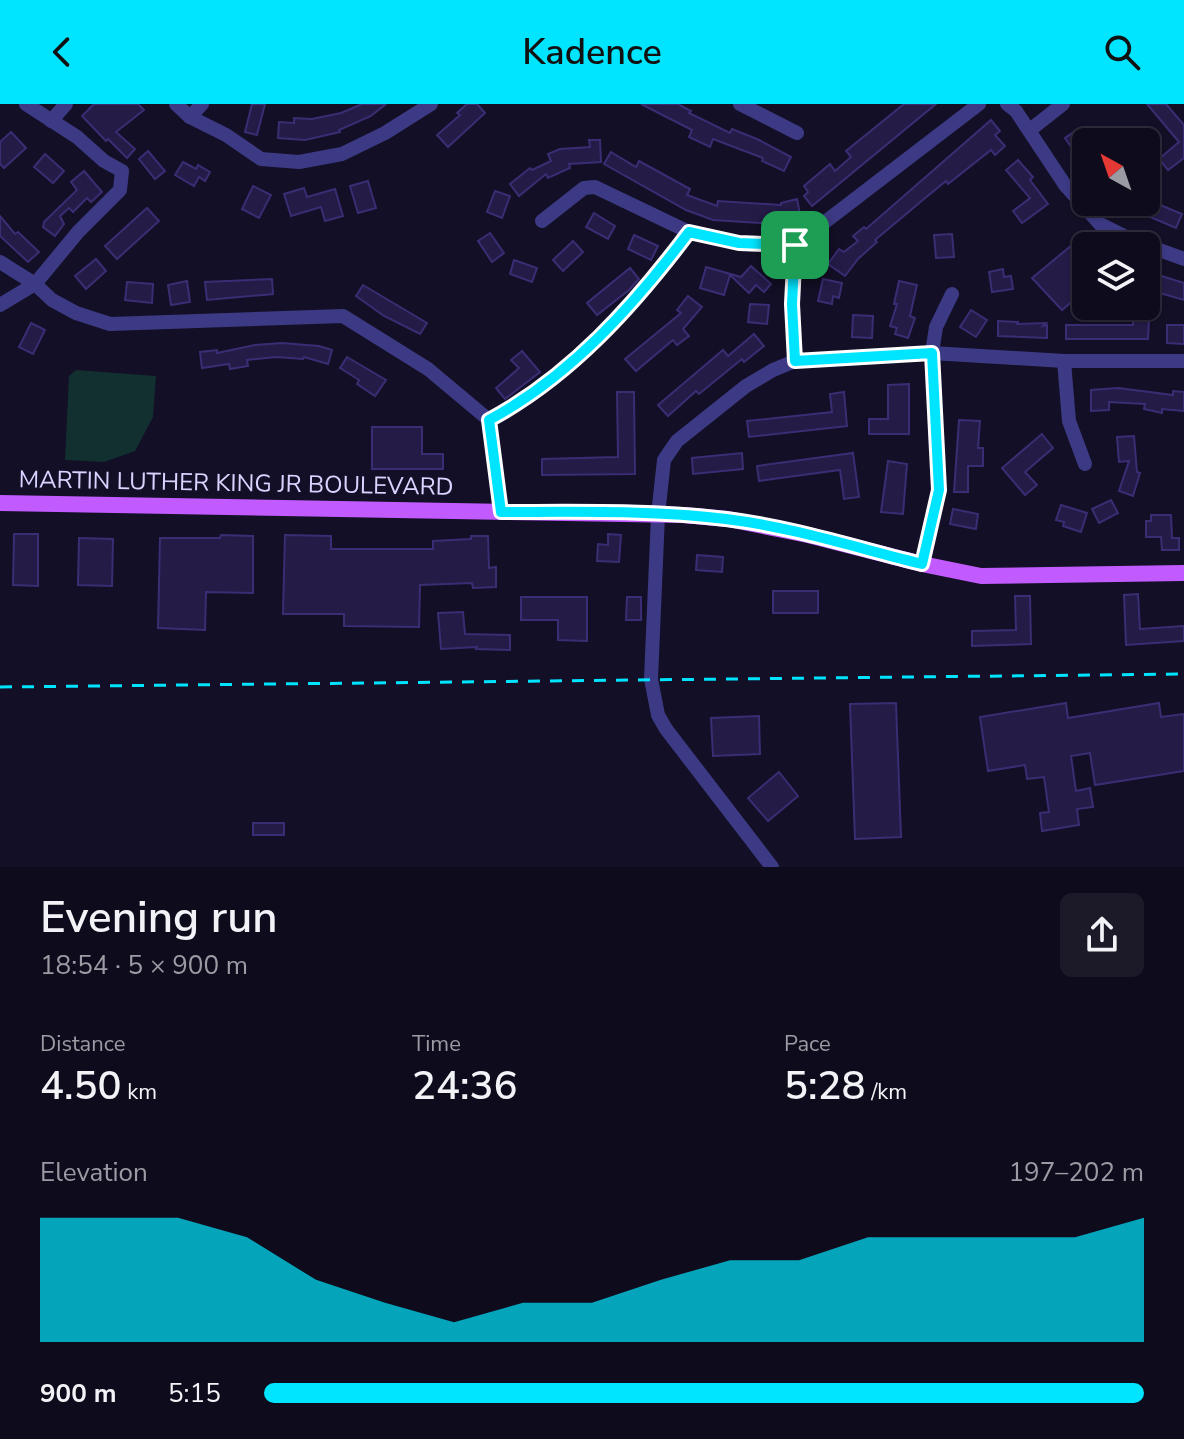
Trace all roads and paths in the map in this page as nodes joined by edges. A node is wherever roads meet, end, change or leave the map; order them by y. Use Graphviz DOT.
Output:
graph roads {
  1 [pos="26,104"];
  2 [pos="66,104"];
  3 [pos="176,104"];
  4 [pos="202,104"];
  5 [pos="431,104"];
  6 [pos="740,104"];
  7 [pos="979,104"];
  8 [pos="1063,104"];
  9 [pos="1008,105"];
  10 [pos="190,117"];
  11 [pos="51,121"];
  12 [pos="1030,130"];
  13 [pos="797,133"];
  14 [pos="542,221"];
  15 [pos="689,232"];
  16 [pos="795,245"];
  17 [pos="1184,259"];
  18 [pos="0,262"];
  19 [pos="35,284"];
  20 [pos="952,294"];
  21 [pos="0,305"];
  22 [pos="932,353"];
  23 [pos="795,361"];
  24 [pos="1064,361"];
  25 [pos="1184,361"];
  26 [pos="489,420"];
  27 [pos="1085,464"];
  28 [pos="0,503"];
  29 [pos="501,512"];
  30 [pos="658,515"];
  31 [pos="922,564"];
  32 [pos="1184,573"];
  33 [pos="772,867"];
  1 -- 11 [label="street"];
  2 -- 11 [label="street"];
  3 -- 10 [label="street"];
  4 -- 10 [label="street"];
  5 -- 10 [label="street"];
  6 -- 13 [label="street"];
  7 -- 16 [label="street"];
  8 -- 12 [label="street"];
  9 -- 12 [label="street"];
  11 -- 19 [label="street"];
  12 -- 17 [label="street"];
  14 -- 15 [label="street"];
  15 -- 16 [label="street"];
  15 -- 26 [label="street"];
  16 -- 23 [label="street"];
  18 -- 19 [label="street"];
  19 -- 21 [label="street"];
  19 -- 26 [label="street"];
  20 -- 22 [label="street"];
  22 -- 23 [label="street"];
  22 -- 24 [label="street"];
  22 -- 31 [label="street"];
  23 -- 30 [label="street"];
  24 -- 25 [label="street"];
  24 -- 27 [label="street"];
  26 -- 29 [label="street"];
  28 -- 29 [label="main road, MARTIN LUTHER KING JR BOULEVARD"];
  29 -- 30 [label="main road, MARTIN LUTHER KING JR BOULEVARD"];
  30 -- 31 [label="main road, MARTIN LUTHER KING JR BOULEVARD"];
  30 -- 33 [label="street"];
  31 -- 32 [label="main road, MARTIN LUTHER KING JR BOULEVARD"];
}
